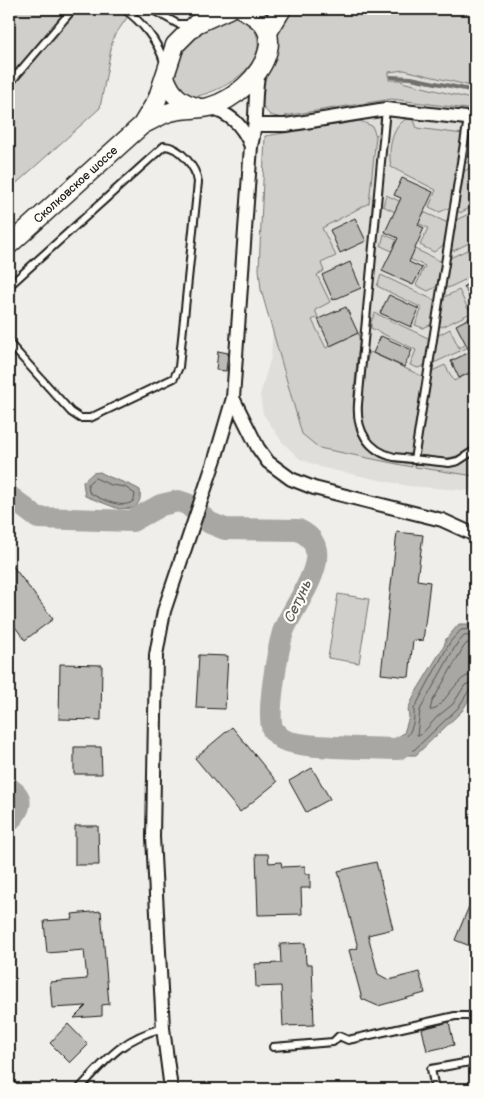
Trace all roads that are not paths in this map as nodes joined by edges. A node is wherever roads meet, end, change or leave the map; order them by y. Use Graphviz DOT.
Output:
graph roads {
  1 [pos="73,9"];
  2 [pos="124,9"];
  3 [pos="151,9"];
  4 [pos="229,9"];
  5 [pos="242,9"];
  6 [pos="282,9"];
  7 [pos="196,24"];
  8 [pos="268,32"];
  9 [pos="259,70"];
  10 [pos="166,73"];
  11 [pos="9,84"];
  12 [pos="201,107"];
  13 [pos="386,109"];
  14 [pos="472,118"];
  15 [pos="142,125"];
  16 [pos="256,125"];
  17 [pos="251,146"];
  18 [pos="9,245"];
  19 [pos="9,286"];
  20 [pos="9,343"];
  21 [pos="233,398"];
  22 [pos="475,450"];
  23 [pos="414,460"];
  24 [pos="475,535"];
  25 [pos="475,1016"];
  26 [pos="163,1028"];
  27 [pos="273,1047"];
  28 [pos="475,1058"];
  29 [pos="79,1089"];
  30 [pos="171,1089"];
  31 [pos="436,1089"];
  1 -- 11 [label="lane"];
  2 -- 10 [label="lane"];
  3 -- 7 [label="lane"];
  4 -- 7 [label="street"];
  5 -- 8 [label="street"];
  6 -- 8 [label="street"];
  7 -- 10 [label="street"];
  8 -- 9 [label="street"];
  9 -- 12 [label="street"];
  9 -- 16 [label="street"];
  10 -- 12 [label="street"];
  10 -- 15 [label="street"];
  12 -- 15 [label="street"];
  12 -- 17 [label="street"];
  13 -- 14 [label="street"];
  13 -- 16 [label="street"];
  13 -- 23 [label="lane"];
  14 -- 23 [label="lane"];
  15 -- 18 [label="street, Сколковское шоссе"];
  16 -- 17 [label="street"];
  17 -- 21 [label="street"];
  19 -- 20 [label="lane"];
  21 -- 24 [label="street"];
  21 -- 26 [label="street"];
  22 -- 23 [label="lane"];
  25 -- 27 [label="lane"];
  26 -- 29 [label="lane"];
  26 -- 30 [label="street"];
  28 -- 31 [label="lane"];
}
